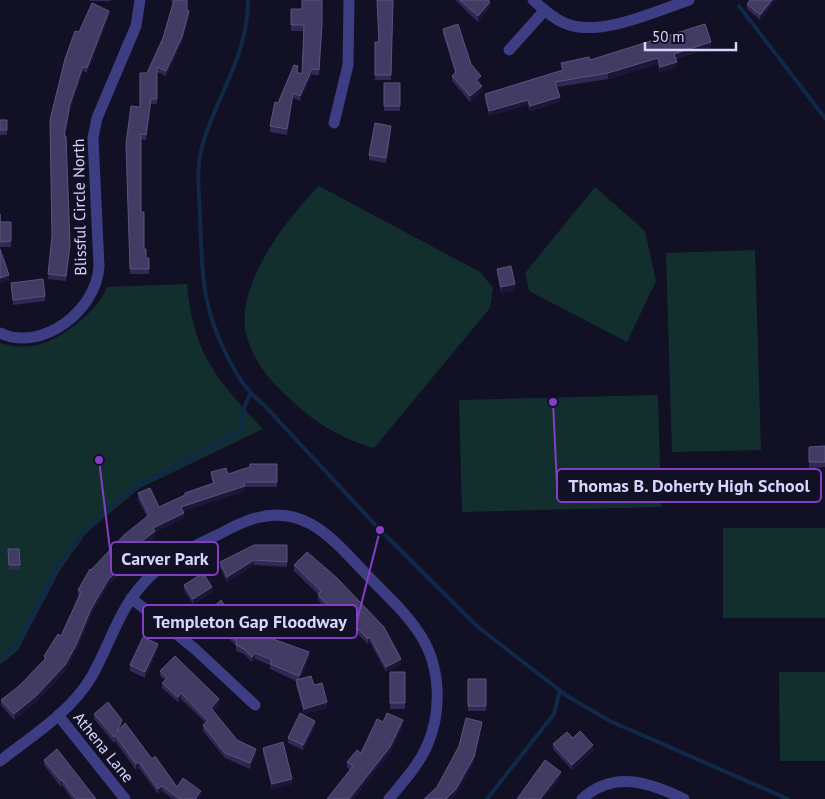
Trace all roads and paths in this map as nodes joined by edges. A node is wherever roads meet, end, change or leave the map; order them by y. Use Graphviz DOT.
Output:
graph roads {
  1 [pos="140,0"];
  2 [pos="349,0"];
  3 [pos="533,0"];
  4 [pos="689,0"];
  5 [pos="545,10"];
  6 [pos="509,50"];
  7 [pos="334,123"];
  8 [pos="0,333"];
  9 [pos="131,598"];
  10 [pos="255,705"];
  11 [pos="58,715"];
  12 [pos="0,761"];
  13 [pos="125,799"];
  14 [pos="390,799"];
  15 [pos="582,799"];
  16 [pos="684,799"];
  1 -- 8 [label="street, Blissful Circle North"];
  2 -- 7 [label="street"];
  3 -- 5 [label="street"];
  4 -- 5 [label="street"];
  5 -- 6 [label="street"];
  9 -- 10 [label="street"];
  9 -- 11 [label="street"];
  9 -- 14 [label="street"];
  11 -- 12 [label="street"];
  11 -- 13 [label="street, Athena Lane"];
  15 -- 16 [label="street"];
}
